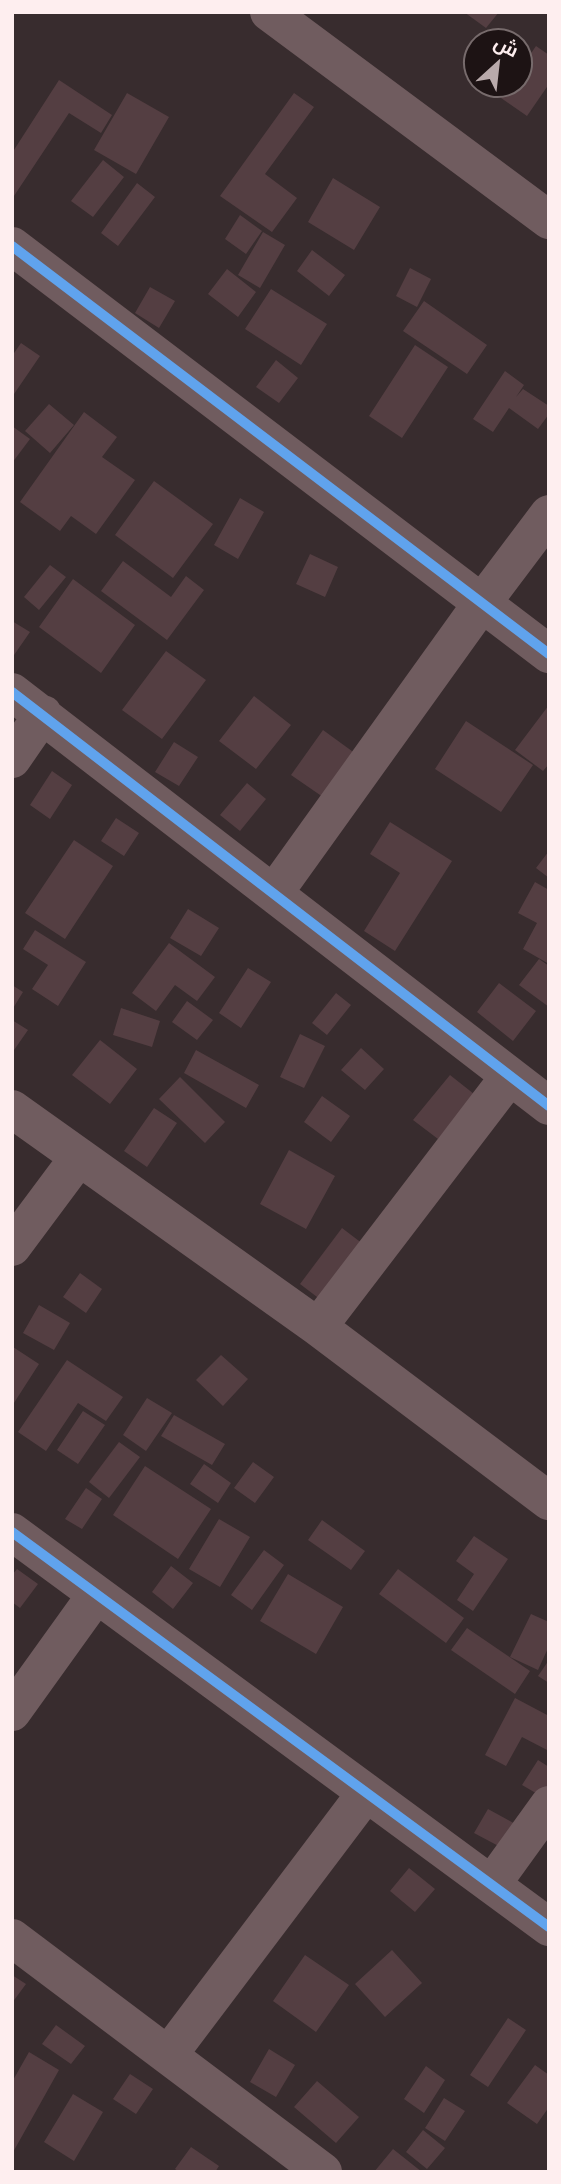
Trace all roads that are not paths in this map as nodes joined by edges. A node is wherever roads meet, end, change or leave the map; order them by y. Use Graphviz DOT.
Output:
graph roads {
  1 [pos="269,12"];
  2 [pos="549,220"];
  3 [pos="12,246"];
  4 [pos="549,514"];
  5 [pos="482,603"];
  6 [pos="549,654"];
  7 [pos="12,692"];
  8 [pos="43,714"];
  9 [pos="12,759"];
  10 [pos="274,893"];
  11 [pos="509,1077"];
  12 [pos="549,1107"];
  13 [pos="12,1109"];
  14 [pos="79,1157"];
  15 [pos="12,1247"];
  16 [pos="318,1328"];
  17 [pos="549,1501"];
  18 [pos="12,1532"];
  19 [pos="96,1595"];
  20 [pos="12,1712"];
  21 [pos="366,1793"];
  22 [pos="549,1805"];
  23 [pos="492,1884"];
  24 [pos="549,1927"];
  25 [pos="12,1938"];
  26 [pos="169,2054"];
  27 [pos="298,2164"];
  1 -- 2 [label="street"];
  3 -- 5 [label="street"];
  4 -- 5 [label="street"];
  5 -- 6 [label="street"];
  5 -- 10 [label="street"];
  7 -- 8 [label="street"];
  8 -- 9 [label="street"];
  8 -- 10 [label="street"];
  10 -- 11 [label="street"];
  11 -- 12 [label="street"];
  11 -- 16 [label="street"];
  13 -- 14 [label="street"];
  14 -- 15 [label="street"];
  14 -- 16 [label="street"];
  16 -- 17 [label="street"];
  18 -- 19 [label="street"];
  19 -- 20 [label="street"];
  19 -- 21 [label="street"];
  21 -- 23 [label="street"];
  21 -- 26 [label="street"];
  22 -- 23 [label="street"];
  23 -- 24 [label="street"];
  25 -- 26 [label="street"];
  26 -- 27 [label="street"];
}
